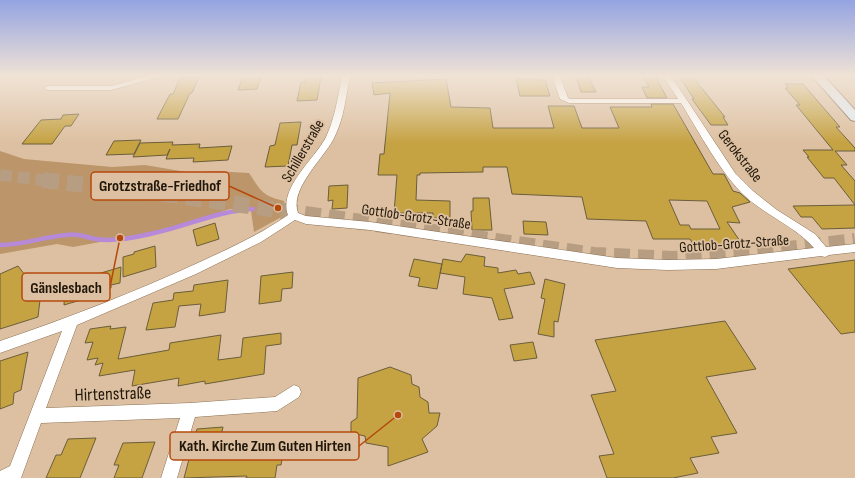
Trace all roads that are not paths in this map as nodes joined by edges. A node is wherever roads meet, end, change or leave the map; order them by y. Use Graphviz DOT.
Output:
graph roads {
  1 [pos="342,98"];
  2 [pos="564,98"];
  3 [pos="680,98"];
  4 [pos="838,98"];
  5 [pos="682,101"];
  6 [pos="855,117"];
  7 [pos="294,216"];
  8 [pos="855,248"];
  9 [pos="825,252"];
  10 [pos="72,322"];
  11 [pos="0,347"];
  12 [pos="294,392"];
  13 [pos="190,410"];
  14 [pos="38,416"];
  15 [pos="10,476"];
  16 [pos="169,478"];
  1 -- 7 [label="street, Schillerstraße"];
  2 -- 5 [label="street"];
  3 -- 5 [label="street, Gerokstraße"];
  4 -- 6 [label="street"];
  5 -- 9 [label="street, Gerokstraße"];
  7 -- 9 [label="street, Gottlob-Grotz-Straße"];
  7 -- 10 [label="street"];
  8 -- 9 [label="street, Gottlob-Grotz-Straße"];
  10 -- 11 [label="street"];
  10 -- 14 [label="street"];
  12 -- 13 [label="street, Hirtenstraße"];
  13 -- 14 [label="street, Hirtenstraße"];
  13 -- 16 [label="street"];
  14 -- 15 [label="street"];
}
